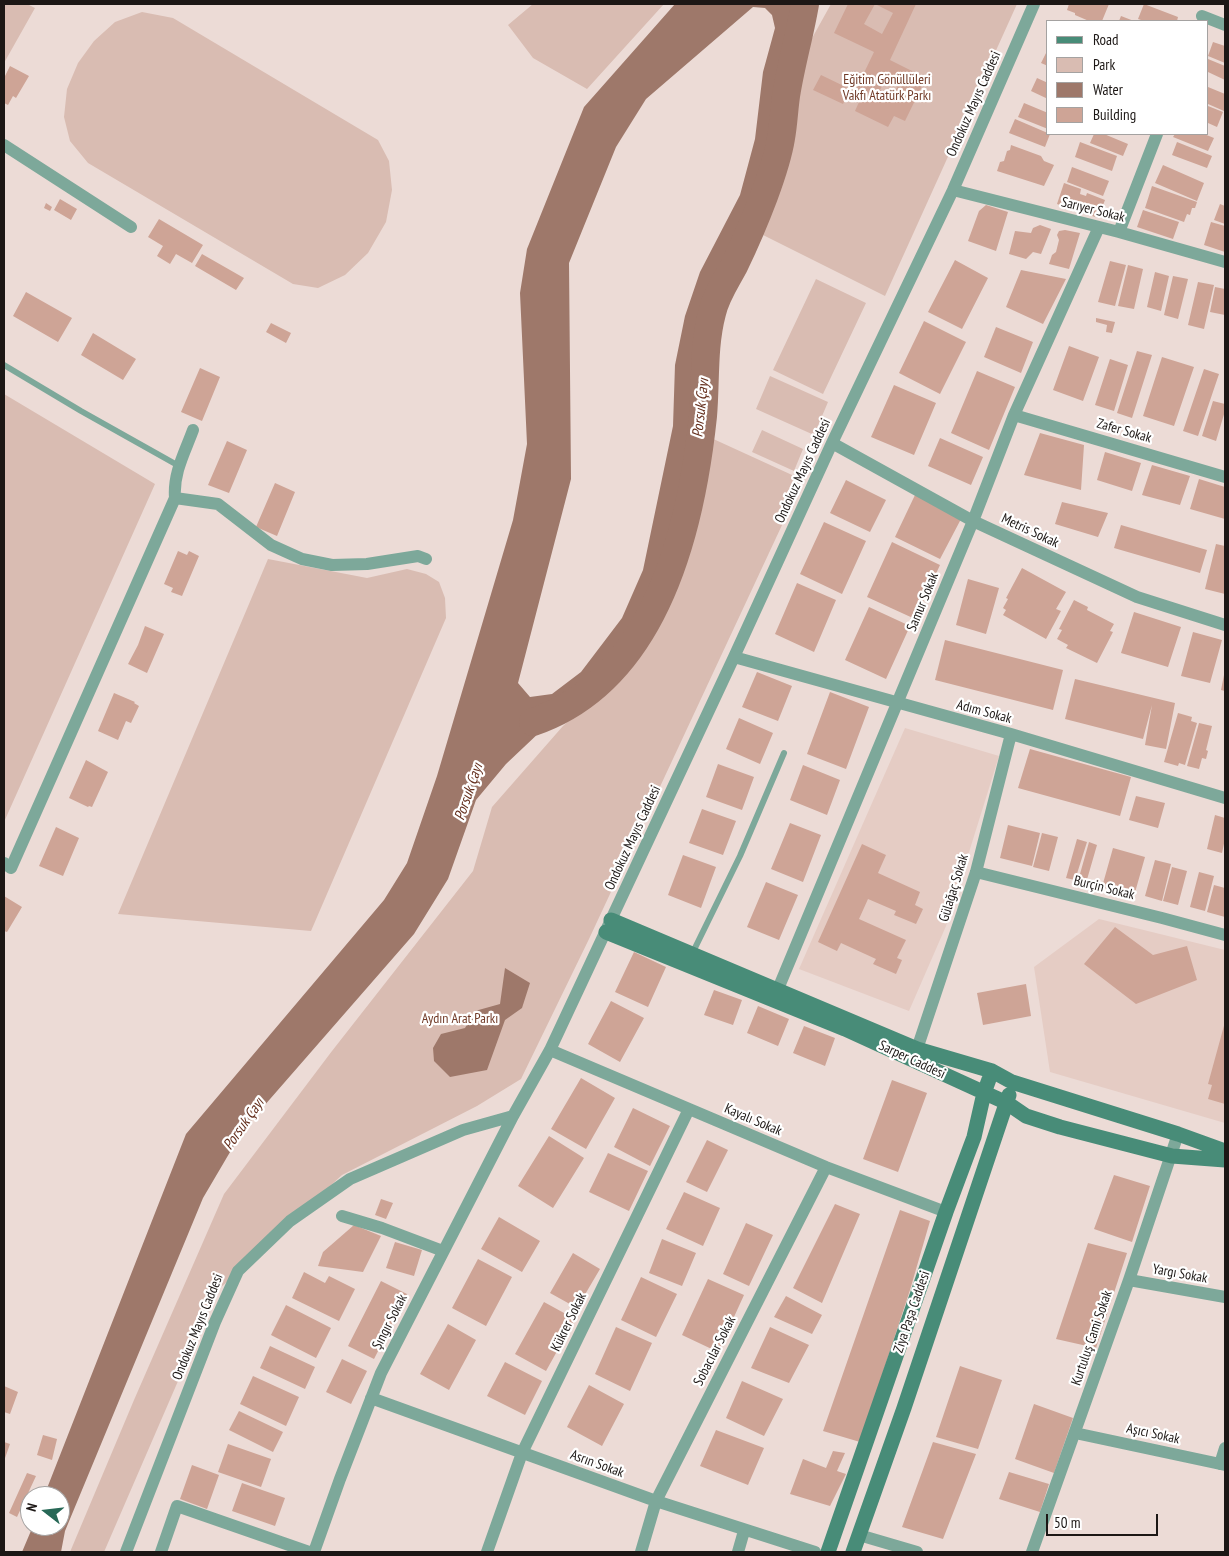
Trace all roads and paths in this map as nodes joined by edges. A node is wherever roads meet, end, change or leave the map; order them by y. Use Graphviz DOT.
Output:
graph roads {
  1 [pos="1034,4"];
  2 [pos="1203,14"];
  3 [pos="1225,25"];
  4 [pos="1157,135"];
  5 [pos="4,145"];
  6 [pos="952,190"];
  7 [pos="131,227"];
  8 [pos="1099,227"];
  9 [pos="1119,232"];
  10 [pos="1225,262"];
  11 [pos="4,365"];
  12 [pos="1014,415"];
  13 [pos="193,430"];
  14 [pos="832,443"];
  15 [pos="179,466"];
  16 [pos="1225,477"];
  17 [pos="175,498"];
  18 [pos="973,521"];
  19 [pos="426,559"];
  20 [pos="1225,625"];
  21 [pos="734,658"];
  22 [pos="898,704"];
  23 [pos="1011,734"];
  24 [pos="784,753"];
  25 [pos="1225,798"];
  26 [pos="4,863"];
  27 [pos="976,872"];
  28 [pos="609,926"];
  29 [pos="1225,936"];
  30 [pos="692,954"];
  31 [pos="778,989"];
  32 [pos="917,1049"];
  33 [pos="550,1050"];
  34 [pos="992,1071"];
  35 [pos="1012,1082"];
  36 [pos="984,1093"];
  37 [pos="1006,1103"];
  38 [pos="689,1110"];
  39 [pos="513,1116"];
  40 [pos="1178,1134"];
  41 [pos="1225,1151"];
  42 [pos="1172,1156"];
  43 [pos="1225,1160"];
  44 [pos="826,1167"];
  45 [pos="946,1212"];
  46 [pos="342,1216"];
  47 [pos="443,1251"];
  48 [pos="1129,1280"];
  49 [pos="1225,1297"];
  50 [pos="371,1398"];
  51 [pos="1075,1433"];
  52 [pos="1225,1448"];
  53 [pos="522,1453"];
  54 [pos="1223,1465"];
  55 [pos="656,1501"];
  56 [pos="744,1531"];
  57 [pos="859,1535"];
  58 [pos="126,1552"];
  59 [pos="161,1552"];
  60 [pos="309,1552"];
  61 [pos="314,1552"];
  62 [pos="487,1552"];
  63 [pos="641,1552"];
  64 [pos="738,1552"];
  65 [pos="815,1552"];
  66 [pos="828,1552"];
  67 [pos="853,1552"];
  68 [pos="917,1552"];
  69 [pos="1032,1552"];
  1 -- 6 [label="street, Ondokuz Mayıs Caddesi"];
  2 -- 3 [label="street"];
  4 -- 9 [label="street"];
  5 -- 7 [label="street"];
  6 -- 8 [label="street, Sarıyer Sokak"];
  6 -- 14 [label="street, Ondokuz Mayıs Caddesi"];
  8 -- 9 [label="street, Sarıyer Sokak"];
  8 -- 12 [label="street, Samur Sokak"];
  9 -- 10 [label="street, Sarıyer Sokak"];
  11 -- 15 [label="lane"];
  12 -- 16 [label="street, Zafer Sokak"];
  12 -- 18 [label="street, Samur Sokak"];
  13 -- 15 [label="street"];
  14 -- 18 [label="street, Metris Sokak"];
  14 -- 21 [label="street, Ondokuz Mayıs Caddesi"];
  15 -- 17 [label="street"];
  17 -- 19 [label="street"];
  17 -- 26 [label="street"];
  18 -- 20 [label="street, Metris Sokak"];
  18 -- 22 [label="street, Samur Sokak"];
  21 -- 22 [label="street, Adım Sokak"];
  21 -- 28 [label="street, Ondokuz Mayıs Caddesi"];
  22 -- 23 [label="street, Adım Sokak"];
  22 -- 31 [label="street, Samur Sokak"];
  23 -- 25 [label="street, Adım Sokak"];
  23 -- 27 [label="street, Gülağaç Sokak"];
  24 -- 30 [label="lane"];
  27 -- 29 [label="street, Burçin Sokak"];
  27 -- 32 [label="street, Gülağaç Sokak"];
  28 -- 30 [label="main road, Sarper Caddesi"];
  28 -- 33 [label="street, Ondokuz Mayıs Caddesi"];
  28 -- 36 [label="main road, Sarper Caddesi"];
  30 -- 31 [label="main road, Sarper Caddesi"];
  31 -- 32 [label="main road, Sarper Caddesi"];
  32 -- 34 [label="main road, Sarper Caddesi"];
  33 -- 38 [label="street, Kayalı Sokak"];
  33 -- 39 [label="street, Ondokuz Mayıs Caddesi"];
  34 -- 35 [label="main road, Sarper Caddesi"];
  34 -- 36 [label="main road, Ziya Paşa Caddesi"];
  35 -- 37 [label="main road, Ziya Paşa Caddesi"];
  35 -- 40 [label="main road, Sarper Caddesi"];
  36 -- 37 [label="main road, Sarper Caddesi"];
  36 -- 45 [label="main road, Ziya Paşa Caddesi"];
  37 -- 42 [label="main road, Sarper Caddesi"];
  37 -- 57 [label="main road, Ziya Paşa Caddesi"];
  38 -- 44 [label="street, Kayalı Sokak"];
  38 -- 53 [label="street, Kükrer Sokak"];
  39 -- 47 [label="street, Şıngır Sokak"];
  39 -- 58 [label="street, Ondokuz Mayıs Caddesi"];
  40 -- 41 [label="main road, Sarper Caddesi"];
  40 -- 42 [label="street, Kurtuluş Cami Sokak"];
  42 -- 43 [label="main road, Sarper Caddesi"];
  42 -- 48 [label="street, Kurtuluş Cami Sokak"];
  44 -- 45 [label="street, Kayalı Sokak"];
  44 -- 55 [label="street, Sobacılar Sokak"];
  45 -- 66 [label="main road, Ziya Paşa Caddesi"];
  46 -- 47 [label="street"];
  47 -- 50 [label="street, Şıngır Sokak"];
  48 -- 49 [label="street, Yargı Sokak"];
  48 -- 51 [label="street, Kurtuluş Cami Sokak"];
  50 -- 53 [label="street, Asrın Sokak"];
  50 -- 61 [label="street, Şıngır Sokak"];
  51 -- 54 [label="street, Aşıcı Sokak"];
  51 -- 69 [label="street, Kurtuluş Cami Sokak"];
  52 -- 54 [label="street"];
  53 -- 55 [label="street, Asrın Sokak"];
  53 -- 62 [label="street, Kükrer Sokak"];
  55 -- 56 [label="street, Asrın Sokak"];
  55 -- 63 [label="street, Sobacılar Sokak"];
  56 -- 64 [label="street"];
  56 -- 65 [label="street, Asrın Sokak"];
  57 -- 67 [label="main road, Ziya Paşa Caddesi"];
  57 -- 68 [label="street"];
  59 -- 60 [label="street"];
}
